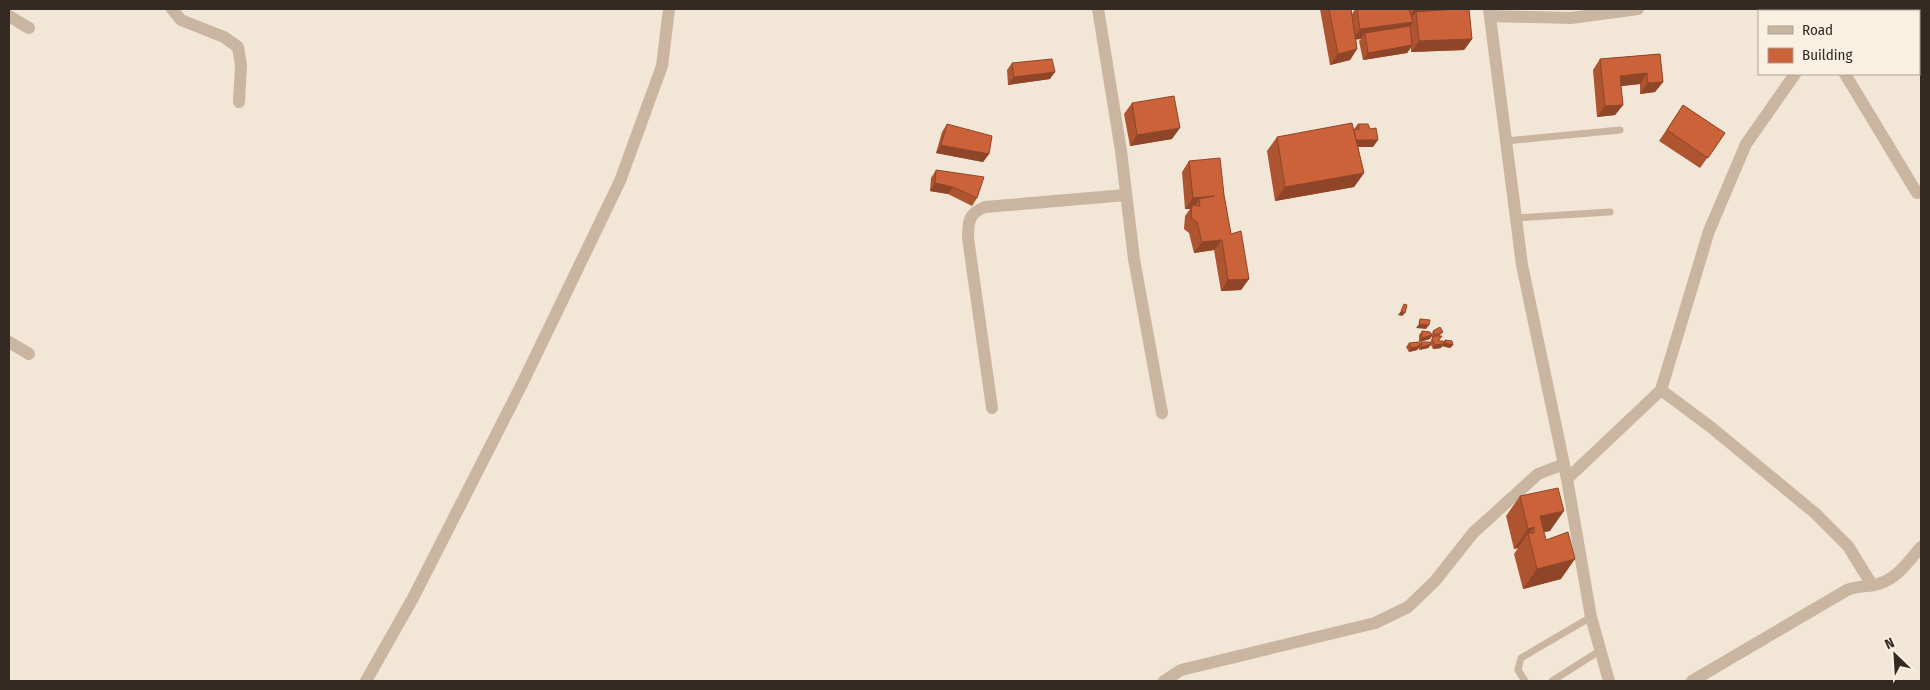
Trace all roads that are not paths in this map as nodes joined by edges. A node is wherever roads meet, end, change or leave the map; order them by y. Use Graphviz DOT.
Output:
graph roads {
  1 [pos="172,9"];
  2 [pos="668,9"];
  3 [pos="1098,9"];
  4 [pos="1638,9"];
  5 [pos="1489,12"];
  6 [pos="9,16"];
  7 [pos="29,28"];
  8 [pos="1794,75"];
  9 [pos="1846,75"];
  10 [pos="239,102"];
  11 [pos="1620,130"];
  12 [pos="1506,141"];
  13 [pos="1917,193"];
  14 [pos="1126,195"];
  15 [pos="1610,212"];
  16 [pos="1516,218"];
  17 [pos="9,342"];
  18 [pos="29,354"];
  19 [pos="1661,390"];
  20 [pos="992,408"];
  21 [pos="1162,413"];
  22 [pos="1564,464"];
  23 [pos="1567,479"];
  24 [pos="1921,547"];
  25 [pos="1872,585"];
  26 [pos="1591,617"];
  27 [pos="1600,650"];
  28 [pos="366,681"];
  29 [pos="1164,681"];
  30 [pos="1525,681"];
  31 [pos="1552,681"];
  32 [pos="1609,681"];
  33 [pos="1692,681"];
  1 -- 10 [label="street"];
  2 -- 28 [label="street"];
  3 -- 14 [label="street"];
  4 -- 5 [label="street"];
  5 -- 12 [label="street"];
  6 -- 7 [label="street"];
  8 -- 19 [label="street"];
  9 -- 13 [label="street"];
  11 -- 12 [label="lane"];
  12 -- 16 [label="street"];
  14 -- 20 [label="street"];
  14 -- 21 [label="street"];
  15 -- 16 [label="lane"];
  16 -- 22 [label="street"];
  17 -- 18 [label="street"];
  19 -- 23 [label="street"];
  19 -- 25 [label="street"];
  22 -- 23 [label="street"];
  22 -- 29 [label="street"];
  23 -- 26 [label="street"];
  24 -- 25 [label="street"];
  25 -- 33 [label="street"];
  26 -- 27 [label="street"];
  26 -- 30 [label="lane"];
  27 -- 31 [label="lane"];
  27 -- 32 [label="street"];
}
